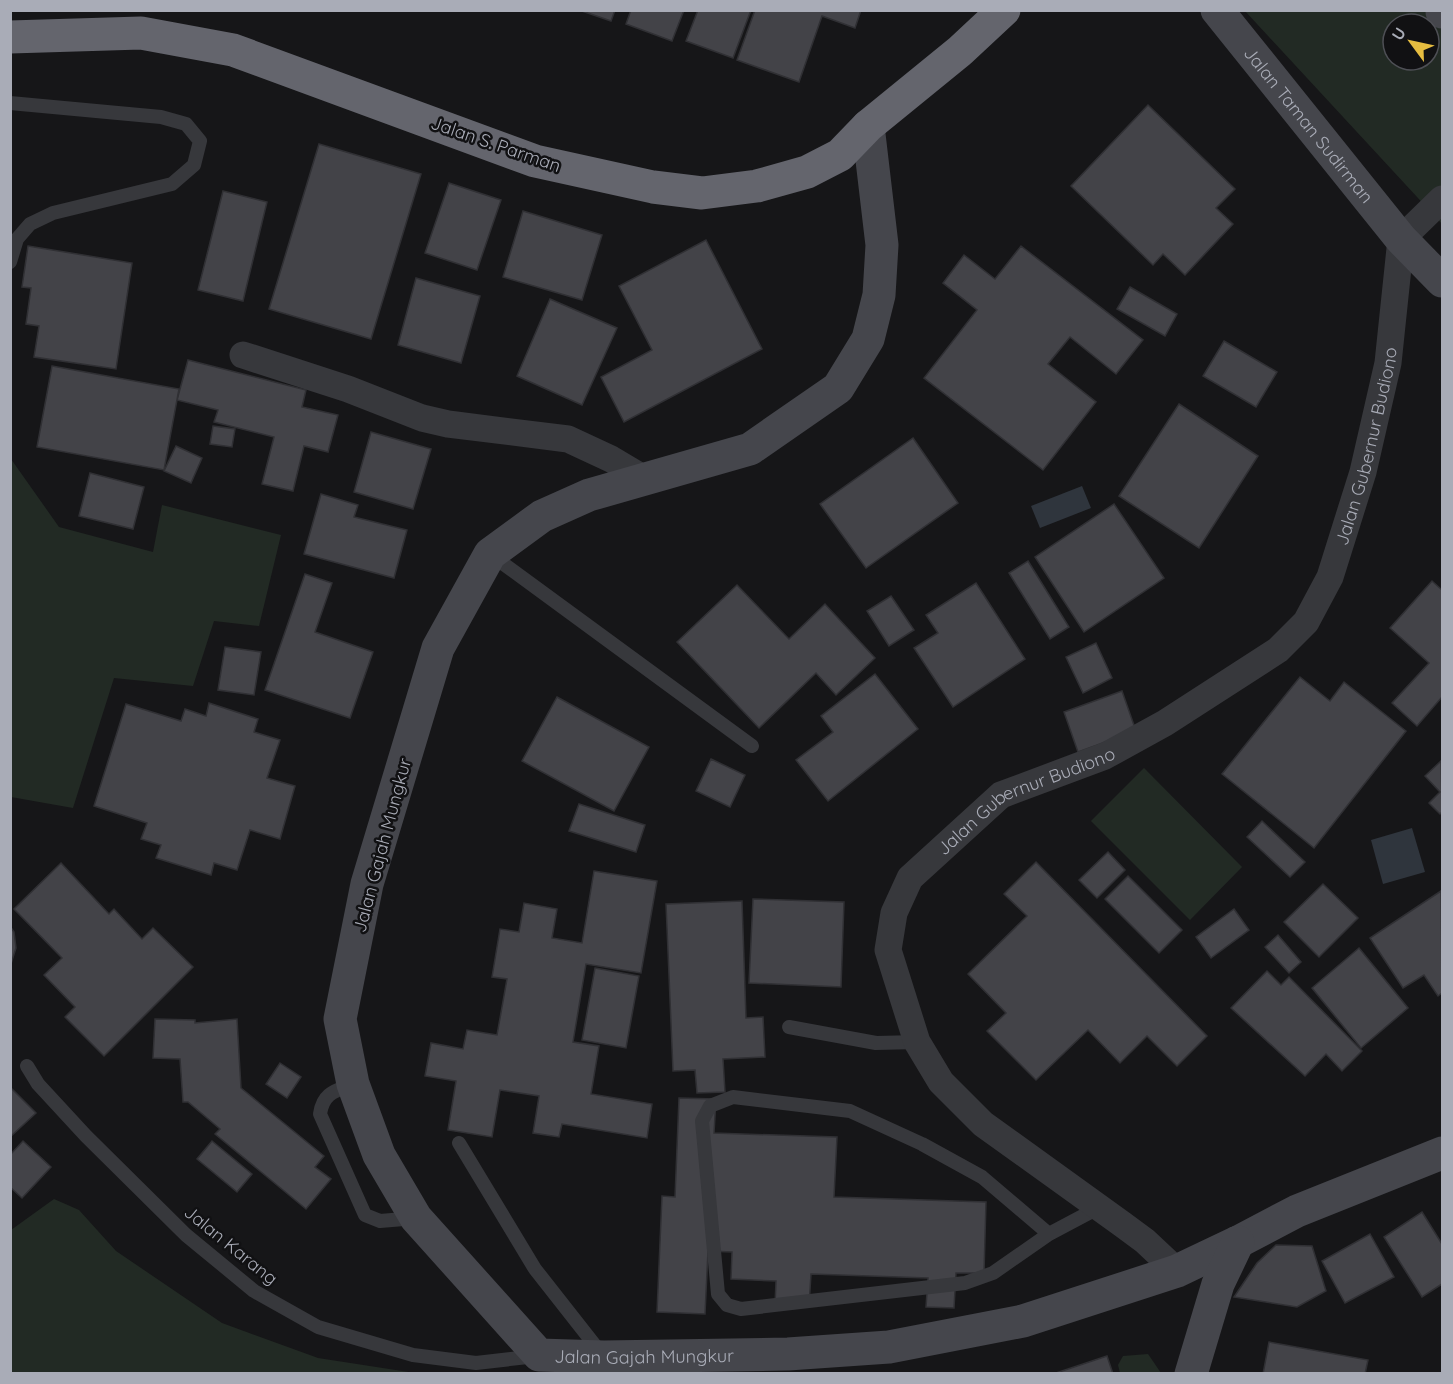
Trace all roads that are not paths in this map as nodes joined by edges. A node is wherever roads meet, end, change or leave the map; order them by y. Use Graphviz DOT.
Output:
graph roads {
  1 [pos="1004,10"];
  2 [pos="1217,10"];
  3 [pos="10,37"];
  4 [pos="10,103"];
  5 [pos="868,126"];
  6 [pos="1443,199"];
  7 [pos="1401,239"];
  8 [pos="10,262"];
  9 [pos="1443,280"];
  10 [pos="243,355"];
  11 [pos="643,478"];
  12 [pos="490,554"];
  13 [pos="752,746"];
  14 [pos="789,1027"];
  15 [pos="917,1041"];
  16 [pos="27,1066"];
  17 [pos="459,1143"];
  18 [pos="1443,1153"];
  19 [pos="1098,1208"];
  20 [pos="1049,1234"];
  21 [pos="1238,1242"];
  22 [pos="1177,1271"];
  23 [pos="1204,1328"];
  24 [pos="539,1355"];
  25 [pos="604,1357"];
  26 [pos="1191,1374"];
  1 -- 5 [label="highway, Jalan S. Parman"];
  2 -- 7 [label="main road, Jalan Taman Sudirman"];
  3 -- 5 [label="highway, Jalan S. Parman"];
  4 -- 8 [label="lane"];
  5 -- 11 [label="main road, Jalan Gajah Mungkur"];
  6 -- 7 [label="street"];
  7 -- 9 [label="main road, Jalan Taman Sudirman"];
  7 -- 15 [label="street, Jalan Gubernur Budiono"];
  10 -- 11 [label="street"];
  11 -- 12 [label="main road, Jalan Gajah Mungkur"];
  12 -- 13 [label="lane"];
  12 -- 24 [label="main road, Jalan Gajah Mungkur"];
  14 -- 15 [label="lane"];
  15 -- 19 [label="street, Jalan Gubernur Budiono"];
  16 -- 24 [label="lane, Jalan Karang"];
  17 -- 25 [label="lane"];
  18 -- 21 [label="main road"];
  19 -- 20 [label="lane"];
  19 -- 22 [label="street, Jalan Gubernur Budiono"];
  20 -- 20 [label="lane"];
  21 -- 22 [label="main road"];
  21 -- 23 [label="main road"];
  22 -- 23 [label="main road"];
  22 -- 25 [label="main road, Jalan Gajah Mungkur"];
  23 -- 26 [label="main road"];
  24 -- 25 [label="main road, Jalan Gajah Mungkur"];
}
